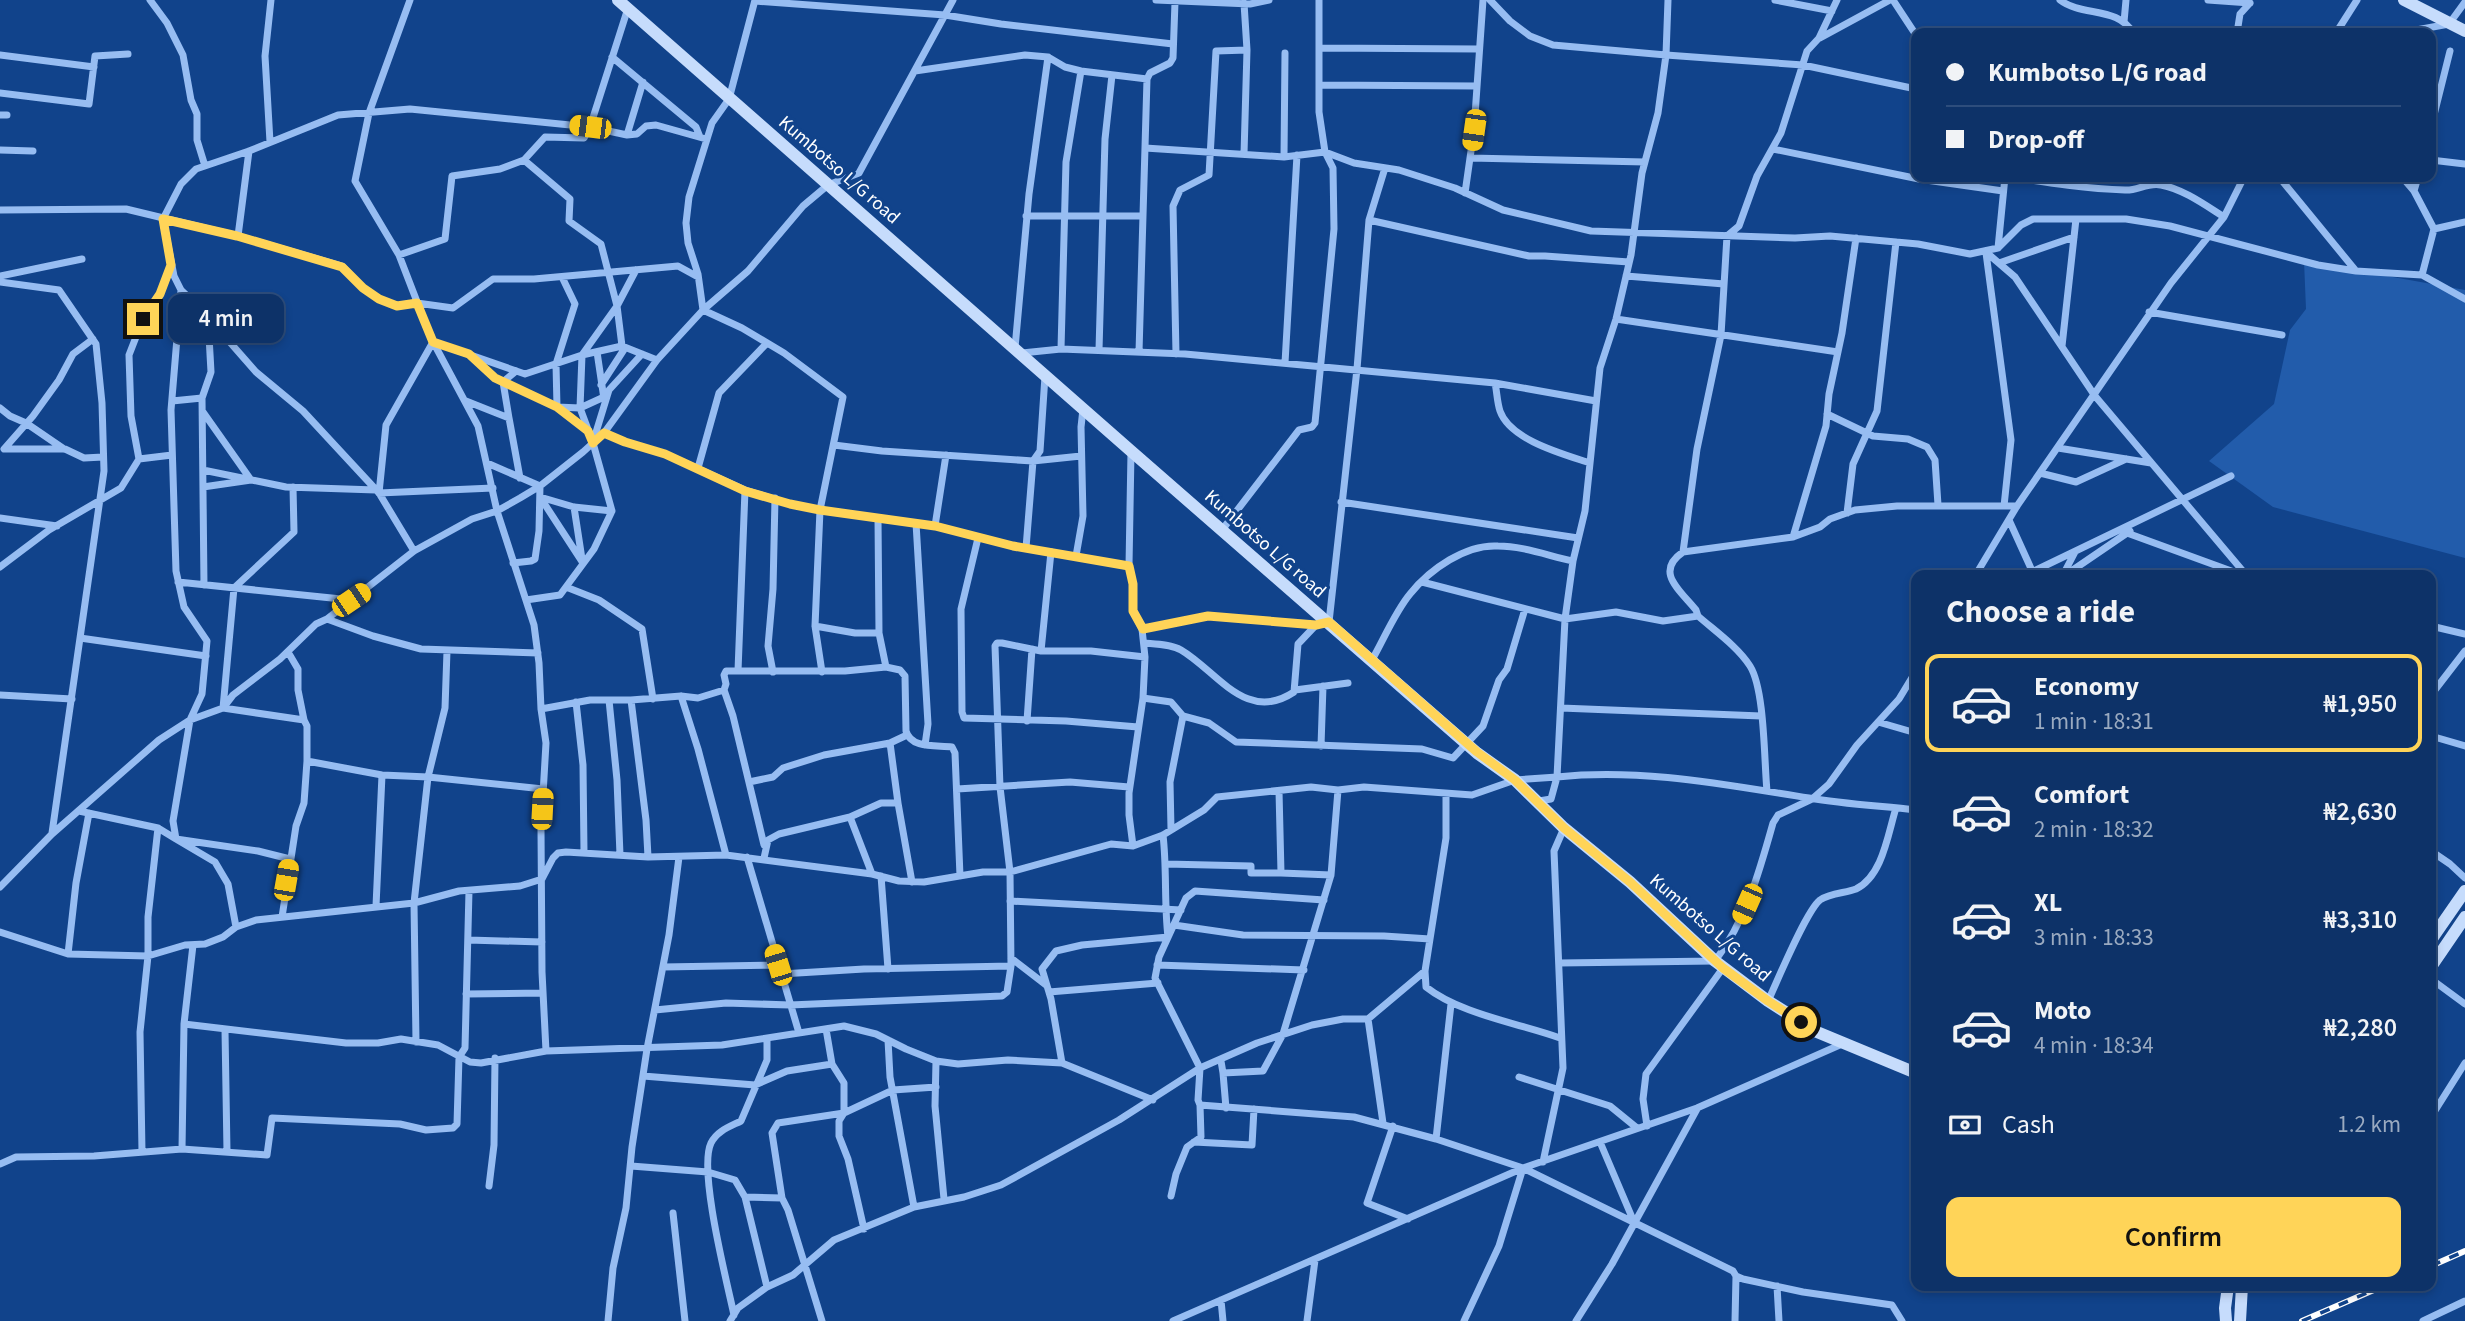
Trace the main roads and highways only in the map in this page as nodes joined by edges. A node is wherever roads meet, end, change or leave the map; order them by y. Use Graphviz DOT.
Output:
graph roads {
  1 [pos="2404,0"];
  2 [pos="623,4"];
  3 [pos="2465,31"];
  4 [pos="2465,891"];
  5 [pos="2465,917"];
  6 [pos="2436,933"];
  7 [pos="2436,960"];
  8 [pos="1911,1071"];
  9 [pos="2227,1291"];
  10 [pos="2242,1291"];
  11 [pos="2226,1321"];
  12 [pos="2240,1321"];
  1 -- 3 [label="main road"];
  2 -- 8 [label="main road, Kumbotso L/G road"];
  4 -- 6 [label="main road"];
  5 -- 7 [label="main road"];
  9 -- 11 [label="main road"];
  10 -- 12 [label="main road"];
}
